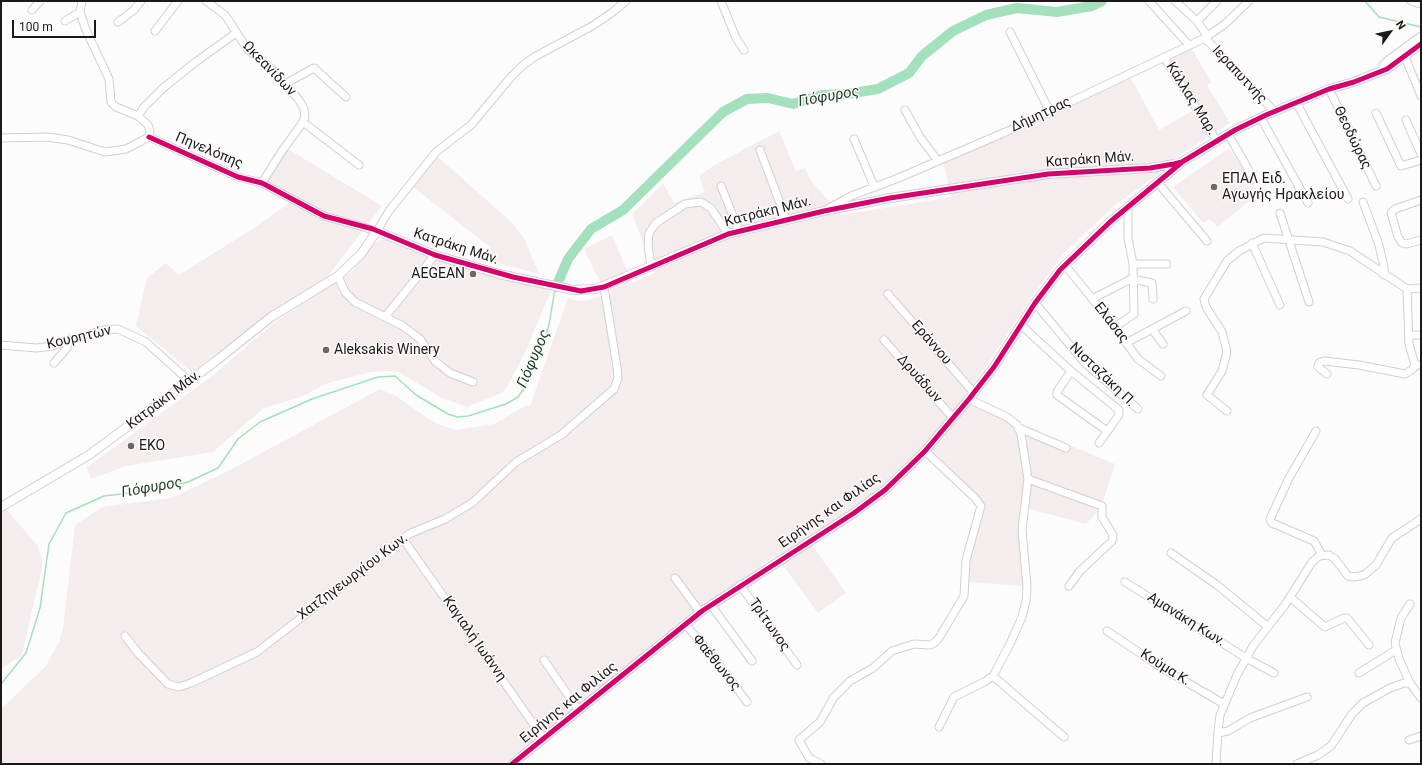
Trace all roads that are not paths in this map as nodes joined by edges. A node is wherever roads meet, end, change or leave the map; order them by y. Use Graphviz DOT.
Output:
graph roads {
  1 [pos="40,1"];
  2 [pos="82,1"];
  3 [pos="141,1"];
  4 [pos="178,1"];
  5 [pos="206,1"];
  6 [pos="626,1"];
  7 [pos="721,1"];
  8 [pos="1149,1"];
  9 [pos="1175,1"];
  10 [pos="1217,1"];
  11 [pos="1249,1"];
  12 [pos="1412,1"];
  13 [pos="1421,4"];
  14 [pos="32,10"];
  15 [pos="80,12"];
  16 [pos="65,20"];
  17 [pos="118,22"];
  18 [pos="1197,22"];
  19 [pos="155,31"];
  20 [pos="1010,32"];
  21 [pos="236,33"];
  22 [pos="1421,36"];
  23 [pos="1206,38"];
  24 [pos="1421,44"];
  25 [pos="1189,45"];
  26 [pos="744,50"];
  27 [pos="1164,57"];
  28 [pos="1405,57"];
  29 [pos="1383,71"];
  30 [pos="285,84"];
  31 [pos="1329,89"];
  32 [pos="1421,96"];
  33 [pos="346,97"];
  34 [pos="1296,102"];
  35 [pos="905,110"];
  36 [pos="1050,112"];
  37 [pos="1274,112"];
  38 [pos="1376,113"];
  39 [pos="138,116"];
  40 [pos="1261,118"];
  41 [pos="1406,120"];
  42 [pos="302,122"];
  43 [pos="1228,134"];
  44 [pos="149,137"];
  45 [pos="1,138"];
  46 [pos="854,139"];
  47 [pos="1217,141"];
  48 [pos="760,150"];
  49 [pos="1421,154"];
  50 [pos="1421,160"];
  51 [pos="938,161"];
  52 [pos="1182,162"];
  53 [pos="358,165"];
  54 [pos="1250,180"];
  55 [pos="262,183"];
  56 [pos="1158,183"];
  57 [pos="721,186"];
  58 [pos="874,186"];
  59 [pos="1376,186"];
  60 [pos="1348,199"];
  61 [pos="1421,200"];
  62 [pos="1364,202"];
  63 [pos="1308,204"];
  64 [pos="1127,208"];
  65 [pos="824,211"];
  66 [pos="1280,213"];
  67 [pos="786,219"];
  68 [pos="377,231"];
  69 [pos="739,231"];
  70 [pos="728,234"];
  71 [pos="1286,239"];
  72 [pos="1421,240"];
  73 [pos="1207,241"];
  74 [pos="1252,243"];
  75 [pos="435,255"];
  76 [pos="1133,264"];
  77 [pos="1167,264"];
  78 [pos="1065,265"];
  79 [pos="652,267"];
  80 [pos="1384,275"];
  81 [pos="338,276"];
  82 [pos="1134,279"];
  83 [pos="604,287"];
  84 [pos="1421,288"];
  85 [pos="1406,289"];
  86 [pos="888,294"];
  87 [pos="1092,299"];
  88 [pos="1153,299"];
  89 [pos="1309,302"];
  90 [pos="1035,304"];
  91 [pos="1280,305"];
  92 [pos="1186,311"];
  93 [pos="385,317"];
  94 [pos="1021,326"];
  95 [pos="1115,327"];
  96 [pos="1152,329"];
  97 [pos="1409,335"];
  98 [pos="1421,335"];
  99 [pos="69,339"];
  100 [pos="884,340"];
  101 [pos="1126,343"];
  102 [pos="1162,344"];
  103 [pos="1,345"];
  104 [pos="54,363"];
  105 [pos="1418,365"];
  106 [pos="1071,371"];
  107 [pos="1327,374"];
  108 [pos="1161,376"];
  109 [pos="188,380"];
  110 [pos="473,382"];
  111 [pos="971,396"];
  112 [pos="1138,409"];
  113 [pos="1227,411"];
  114 [pos="953,418"];
  115 [pos="1019,428"];
  116 [pos="1107,431"];
  117 [pos="1316,431"];
  118 [pos="1099,443"];
  119 [pos="1066,448"];
  120 [pos="925,450"];
  121 [pos="1028,479"];
  122 [pos="1,507"];
  123 [pos="1421,519"];
  124 [pos="403,539"];
  125 [pos="1171,553"];
  126 [pos="1322,555"];
  127 [pos="675,578"];
  128 [pos="1125,582"];
  129 [pos="740,585"];
  130 [pos="1069,586"];
  131 [pos="1290,598"];
  132 [pos="1410,604"];
  133 [pos="711,605"];
  134 [pos="700,612"];
  135 [pos="685,624"];
  136 [pos="1267,626"];
  137 [pos="1107,631"];
  138 [pos="125,636"];
  139 [pos="1369,645"];
  140 [pos="1396,650"];
  141 [pos="1246,658"];
  142 [pos="544,660"];
  143 [pos="752,661"];
  144 [pos="797,665"];
  145 [pos="1274,673"];
  146 [pos="1359,673"];
  147 [pos="993,676"];
  148 [pos="1410,683"];
  149 [pos="1307,697"];
  150 [pos="1421,698"];
  151 [pos="747,702"];
  152 [pos="1224,704"];
  153 [pos="579,711"];
  154 [pos="939,727"];
  155 [pos="1218,733"];
  156 [pos="1421,736"];
  157 [pos="1064,737"];
  158 [pos="544,739"];
  159 [pos="1409,740"];
  160 [pos="512,764"];
  161 [pos="821,764"];
  162 [pos="1216,764"];
  163 [pos="1297,764"];
  1 -- 14 [label="street"];
  2 -- 15 [label="street"];
  3 -- 17 [label="street"];
  4 -- 19 [label="street"];
  5 -- 21 [label="street, Ωκεανίδων"];
  6 -- 68 [label="street"];
  7 -- 26 [label="street"];
  8 -- 25 [label="street"];
  9 -- 18 [label="street, Ιεραπυτνής"];
  10 -- 18 [label="street"];
  11 -- 23 [label="street, Δήμητρας"];
  12 -- 13 [label="street"];
  15 -- 16 [label="street"];
  15 -- 39 [label="street"];
  18 -- 23 [label="street, Ιεραπυτνής"];
  20 -- 36 [label="street"];
  21 -- 30 [label="street, Ωκεανίδων"];
  21 -- 39 [label="street"];
  22 -- 29 [label="street"];
  23 -- 25 [label="street, Δήμητρας"];
  23 -- 37 [label="street, Ιεραπυτνής"];
  24 -- 28 [label="street"];
  25 -- 27 [label="street, Δήμητρας"];
  27 -- 36 [label="street, Δήμητρας"];
  27 -- 47 [label="street, Κάλλας Μαρ."];
  28 -- 29 [label="street"];
  28 -- 32 [label="street"];
  29 -- 31 [label="street"];
  30 -- 33 [label="street"];
  30 -- 42 [label="street, Ωκεανίδων"];
  31 -- 34 [label="street"];
  31 -- 59 [label="street, Θεοδώρας"];
  34 -- 37 [label="street"];
  34 -- 60 [label="street"];
  35 -- 51 [label="street"];
  36 -- 51 [label="street, Δήμητρας"];
  37 -- 40 [label="street"];
  38 -- 50 [label="street"];
  39 -- 44 [label="street"];
  40 -- 43 [label="street"];
  40 -- 63 [label="street"];
  41 -- 49 [label="street"];
  42 -- 53 [label="street"];
  42 -- 55 [label="street"];
  43 -- 47 [label="street"];
  43 -- 54 [label="street"];
  44 -- 45 [label="street"];
  44 -- 55 [label="street, Πηνελόπης"];
  46 -- 58 [label="street"];
  47 -- 52 [label="street"];
  48 -- 67 [label="street"];
  51 -- 58 [label="street, Δήμητρας"];
  52 -- 56 [label="street, Ειρήνης και Φιλίας"];
  52 -- 65 [label="street, Κατράκη Μάν."];
  55 -- 68 [label="street, Πηνελόπης"];
  56 -- 64 [label="street, Ειρήνης και Φιλίας"];
  56 -- 73 [label="street"];
  57 -- 69 [label="street"];
  58 -- 65 [label="street, Δήμητρας"];
  61 -- 72 [label="street"];
  62 -- 80 [label="street"];
  64 -- 76 [label="street"];
  64 -- 78 [label="street, Ειρήνης και Φιλίας"];
  65 -- 67 [label="street, Κατράκη Μάν."];
  66 -- 71 [label="street"];
  67 -- 69 [label="street, Κατράκη Μάν."];
  68 -- 75 [label="street, Κατράκη Μάν."];
  68 -- 81 [label="street, Κατράκη Μάν."];
  69 -- 70 [label="street, Κατράκη Μάν."];
  70 -- 79 [label="street, Κατράκη Μάν."];
  70 -- 79 [label="street"];
  71 -- 74 [label="street"];
  71 -- 80 [label="street"];
  71 -- 89 [label="street"];
  74 -- 91 [label="street"];
  74 -- 113 [label="street"];
  75 -- 83 [label="street, Κατράκη Μάν."];
  75 -- 93 [label="street"];
  76 -- 77 [label="street"];
  76 -- 82 [label="street"];
  78 -- 87 [label="street, Ελάσας"];
  78 -- 90 [label="street, Ειρήνης και Φιλίας"];
  79 -- 83 [label="street, Κατράκη Μάν."];
  80 -- 85 [label="street"];
  81 -- 93 [label="street"];
  81 -- 109 [label="street, Κατράκη Μάν."];
  82 -- 87 [label="street"];
  82 -- 88 [label="street"];
  82 -- 95 [label="street"];
  83 -- 124 [label="street, Χατζηγεωργίου Κων."];
  84 -- 85 [label="street"];
  85 -- 97 [label="street"];
  86 -- 111 [label="street, Εράννου"];
  87 -- 95 [label="street, Ελάσας"];
  90 -- 94 [label="street, Ειρήνης και Φιλίας"];
  90 -- 112 [label="street, Νισταζάκη Π."];
  92 -- 96 [label="street"];
  93 -- 110 [label="street"];
  94 -- 106 [label="street"];
  94 -- 111 [label="street, Ειρήνης και Φιλίας"];
  95 -- 101 [label="street, Ελάσας"];
  96 -- 101 [label="street"];
  96 -- 102 [label="street"];
  97 -- 98 [label="street"];
  97 -- 105 [label="street"];
  99 -- 103 [label="street, Κουρητών"];
  99 -- 104 [label="street"];
  99 -- 109 [label="street, Κουρητών"];
  100 -- 114 [label="street, Δρυάδων"];
  101 -- 108 [label="street, Ελάσας"];
  105 -- 107 [label="street"];
  106 -- 116 [label="street"];
  106 -- 116 [label="street"];
  109 -- 122 [label="street, Κατράκη Μάν."];
  111 -- 114 [label="street, Ειρήνης και Φιλίας"];
  111 -- 115 [label="street"];
  114 -- 120 [label="street, Ειρήνης και Φιλίας"];
  115 -- 119 [label="street"];
  115 -- 121 [label="street"];
  116 -- 118 [label="street"];
  117 -- 126 [label="street"];
  120 -- 129 [label="street, Ειρήνης και Φιλίας"];
  120 -- 161 [label="street"];
  121 -- 130 [label="street"];
  121 -- 147 [label="street"];
  123 -- 126 [label="street"];
  124 -- 138 [label="street, Χατζηγεωργίου Κων."];
  124 -- 158 [label="street, Καγιαλή Ιωάννη"];
  125 -- 136 [label="street"];
  126 -- 131 [label="street"];
  127 -- 134 [label="street"];
  128 -- 141 [label="street, Αμανάκη Κων."];
  129 -- 133 [label="street, Ειρήνης και Φιλίας"];
  129 -- 144 [label="street, Τρίτωνος"];
  131 -- 136 [label="street"];
  131 -- 139 [label="street"];
  132 -- 140 [label="street"];
  133 -- 134 [label="street, Ειρήνης και Φιλίας"];
  133 -- 143 [label="street"];
  134 -- 135 [label="street, Ειρήνης και Φιλίας"];
  135 -- 151 [label="street, Φαέθωνος"];
  135 -- 153 [label="street, Ειρήνης και Φιλίας"];
  136 -- 141 [label="street"];
  137 -- 152 [label="street, Κούμα Κ."];
  140 -- 146 [label="street"];
  140 -- 148 [label="street"];
  141 -- 145 [label="street, Αμανάκη Κων."];
  141 -- 152 [label="street"];
  142 -- 153 [label="street"];
  147 -- 154 [label="street"];
  147 -- 157 [label="street"];
  148 -- 150 [label="street"];
  148 -- 163 [label="street"];
  149 -- 155 [label="street"];
  152 -- 155 [label="street"];
  153 -- 158 [label="street, Ειρήνης και Φιλίας"];
  155 -- 162 [label="street"];
  156 -- 159 [label="street"];
  158 -- 160 [label="street, Ειρήνης και Φιλίας"];
}
